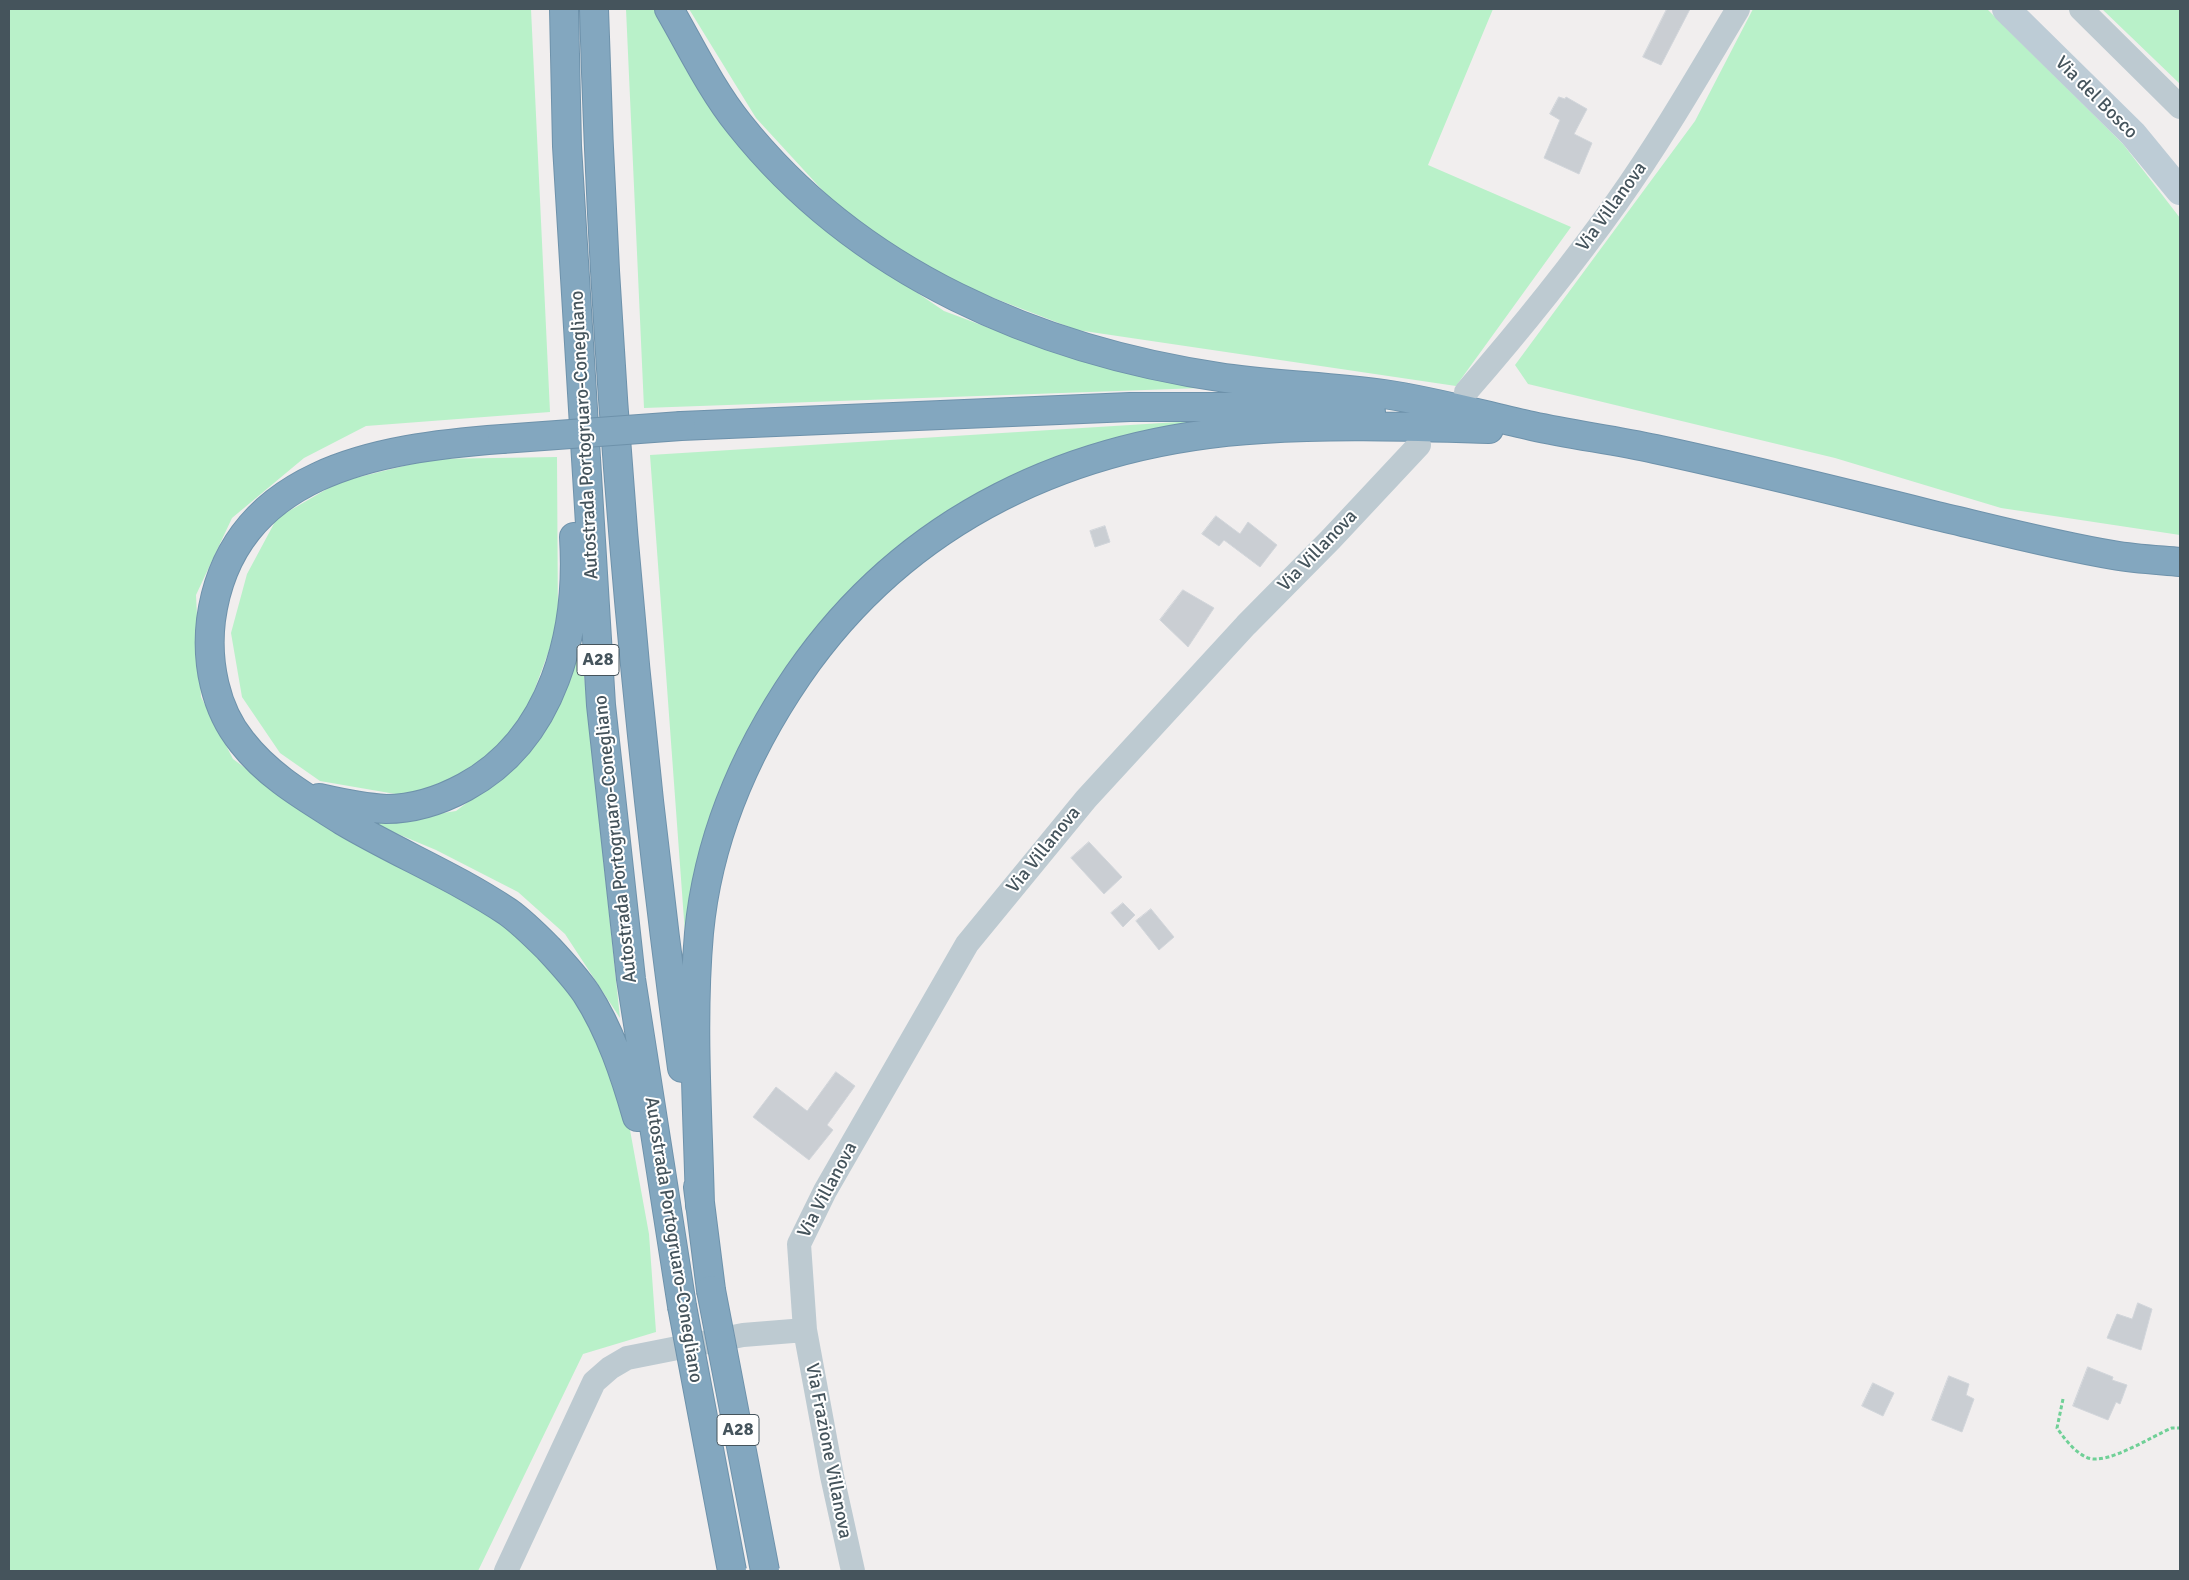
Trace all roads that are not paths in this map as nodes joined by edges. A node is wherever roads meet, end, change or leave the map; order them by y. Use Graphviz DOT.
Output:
graph roads {
  1 [pos="564,9"];
  2 [pos="594,9"];
  3 [pos="669,9"];
  4 [pos="1738,9"];
  5 [pos="2006,9"];
  6 [pos="2081,9"];
  7 [pos="2180,107"];
  8 [pos="568,146"];
  9 [pos="2180,191"];
  10 [pos="1466,392"];
  11 [pos="1553,430"];
  12 [pos="1419,445"];
  13 [pos="2180,562"];
  14 [pos="299,794"];
  15 [pos="700,1206"];
  16 [pos="668,1227"];
  17 [pos="804,1330"];
  18 [pos="506,1571"];
  19 [pos="732,1571"];
  20 [pos="765,1571"];
  21 [pos="853,1571"];
  1 -- 8 [label="highway, Autostrada Portogruaro-Conegliano / A28"];
  2 -- 15 [label="highway, Autostrada Portogruaro-Conegliano / A28"];
  3 -- 11 [label="highway"];
  4 -- 10 [label="street, Via Villanova"];
  5 -- 9 [label="street, Via del Bosco"];
  6 -- 7 [label="street"];
  8 -- 14 [label="highway"];
  8 -- 16 [label="highway, Autostrada Portogruaro-Conegliano / A28"];
  11 -- 13 [label="highway"];
  11 -- 14 [label="highway, bridge"];
  11 -- 15 [label="highway"];
  12 -- 17 [label="street, Via Villanova"];
  14 -- 16 [label="highway"];
  15 -- 20 [label="highway, Autostrada Portogruaro-Conegliano / A28, bridge"];
  16 -- 19 [label="highway, Autostrada Portogruaro-Conegliano / A28, bridge"];
  17 -- 18 [label="street"];
  17 -- 21 [label="street, Via Frazione Villanova"];
}
